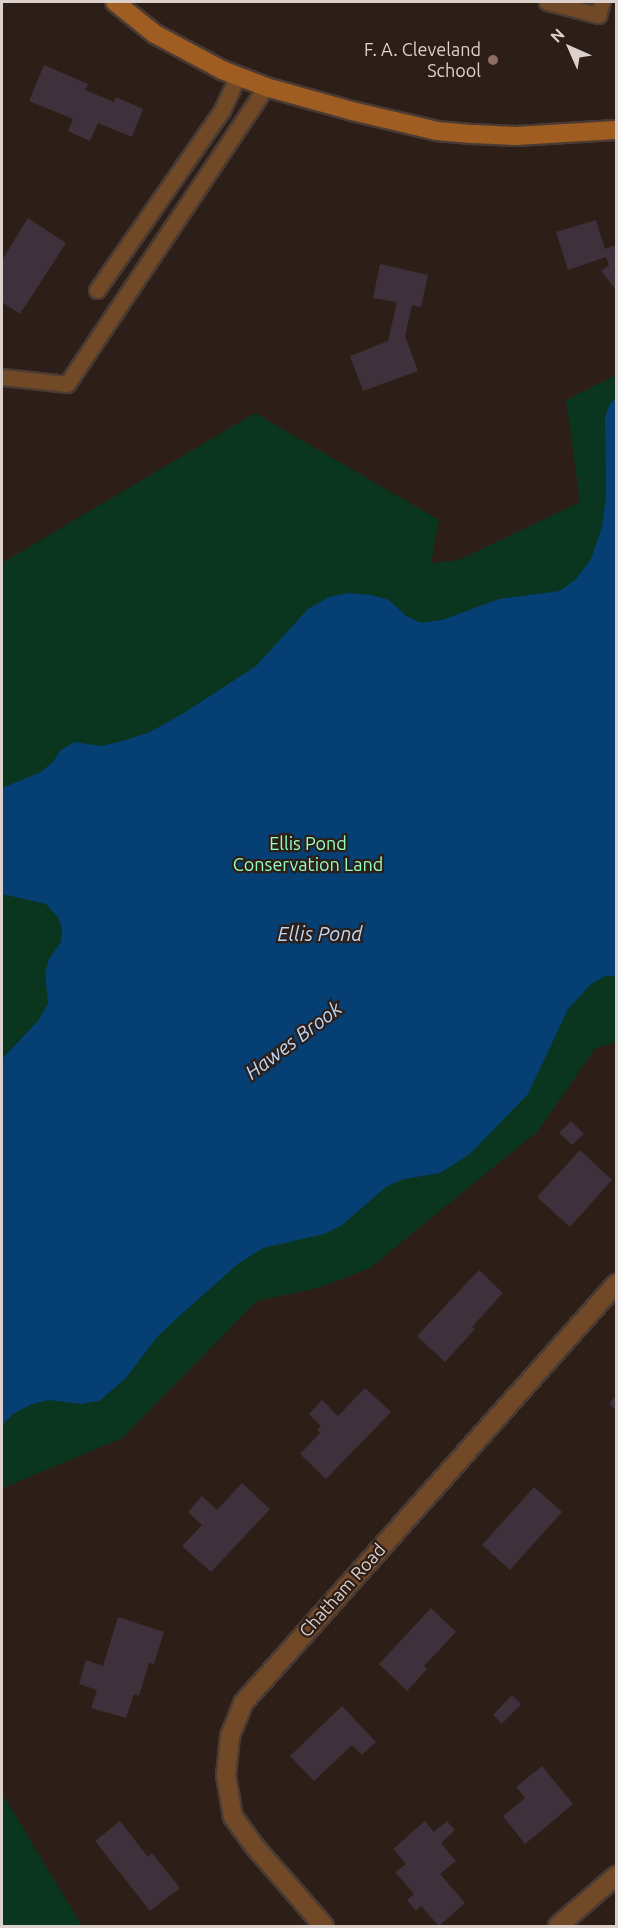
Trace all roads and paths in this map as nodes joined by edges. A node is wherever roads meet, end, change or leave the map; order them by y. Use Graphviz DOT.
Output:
graph roads {
  1 [pos="115,2"];
  2 [pos="547,2"];
  3 [pos="602,2"];
  4 [pos="238,76"];
  5 [pos="266,87"];
  6 [pos="616,130"];
  7 [pos="98,290"];
  8 [pos="2,377"];
  9 [pos="616,1284"];
  10 [pos="616,1876"];
  11 [pos="324,1926"];
  12 [pos="558,1926"];
  1 -- 4 [label="street"];
  2 -- 3 [label="lane"];
  4 -- 5 [label="street"];
  4 -- 7 [label="lane"];
  5 -- 6 [label="street"];
  5 -- 8 [label="lane"];
  9 -- 11 [label="street, Chatham Road"];
  10 -- 12 [label="street"];
}
